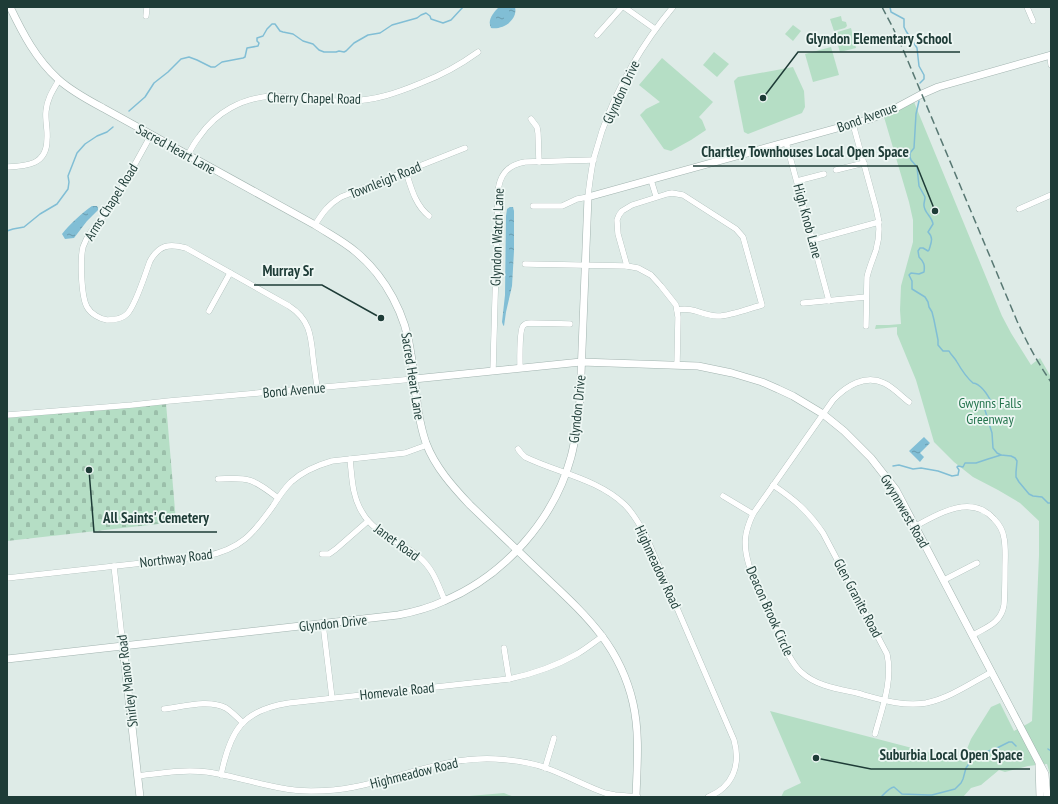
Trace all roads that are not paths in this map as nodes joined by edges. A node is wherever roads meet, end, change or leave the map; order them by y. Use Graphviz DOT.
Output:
graph roads {
  1 [pos="10,7"];
  2 [pos="147,7"];
  3 [pos="623,7"];
  4 [pos="673,7"];
  5 [pos="1027,7"];
  6 [pos="146,16"];
  7 [pos="1033,21"];
  8 [pos="655,29"];
  9 [pos="597,35"];
  10 [pos="478,52"];
  11 [pos="1050,55"];
  12 [pos="1051,65"];
  13 [pos="59,80"];
  14 [pos="531,119"];
  15 [pos="853,124"];
  16 [pos="151,135"];
  17 [pos="786,142"];
  18 [pos="465,148"];
  19 [pos="188,155"];
  20 [pos="594,160"];
  21 [pos="538,162"];
  22 [pos="864,162"];
  23 [pos="7,167"];
  24 [pos="836,170"];
  25 [pos="406,172"];
  26 [pos="824,174"];
  27 [pos="651,180"];
  28 [pos="797,181"];
  29 [pos="1051,195"];
  30 [pos="656,196"];
  31 [pos="588,197"];
  32 [pos="533,206"];
  33 [pos="1019,209"];
  34 [pos="429,216"];
  35 [pos="879,222"];
  36 [pos="315,225"];
  37 [pos="813,240"];
  38 [pos="526,264"];
  39 [pos="584,265"];
  40 [pos="627,266"];
  41 [pos="230,273"];
  42 [pos="866,297"];
  43 [pos="829,301"];
  44 [pos="803,304"];
  45 [pos="677,310"];
  46 [pos="209,311"];
  47 [pos="570,324"];
  48 [pos="866,326"];
  49 [pos="581,362"];
  50 [pos="677,365"];
  51 [pos="520,368"];
  52 [pos="492,371"];
  53 [pos="414,379"];
  54 [pos="317,388"];
  55 [pos="909,402"];
  56 [pos="823,414"];
  57 [pos="7,415"];
  58 [pos="427,445"];
  59 [pos="518,449"];
  60 [pos="350,459"];
  61 [pos="566,473"];
  62 [pos="218,479"];
  63 [pos="773,485"];
  64 [pos="723,496"];
  65 [pos="278,498"];
  66 [pos="753,514"];
  67 [pos="368,521"];
  68 [pos="916,526"];
  69 [pos="517,550"];
  70 [pos="322,554"];
  71 [pos="977,563"];
  72 [pos="114,566"];
  73 [pos="7,578"];
  74 [pos="944,580"];
  75 [pos="445,601"];
  76 [pos="323,624"];
  77 [pos="973,635"];
  78 [pos="603,636"];
  79 [pos="123,647"];
  80 [pos="504,648"];
  81 [pos="7,659"];
  82 [pos="992,672"];
  83 [pos="509,679"];
  84 [pos="332,698"];
  85 [pos="884,700"];
  86 [pos="164,709"];
  87 [pos="243,723"];
  88 [pos="875,734"];
  89 [pos="554,738"];
  90 [pos="1039,763"];
  91 [pos="545,768"];
  92 [pos="221,774"];
  93 [pos="138,776"];
  94 [pos="140,797"];
  95 [pos="637,797"];
  96 [pos="708,797"];
  97 [pos="1040,797"];
  98 [pos="1047,797"];
  1 -- 13 [label="street, Sacred Heart Lane"];
  2 -- 6 [label="street"];
  3 -- 8 [label="street"];
  3 -- 9 [label="street"];
  4 -- 8 [label="street, Glyndon Drive"];
  5 -- 7 [label="street"];
  8 -- 20 [label="street, Glyndon Drive"];
  10 -- 19 [label="street, Cherry Chapel Road"];
  11 -- 12 [label="street"];
  11 -- 15 [label="street, Bond Avenue"];
  13 -- 16 [label="street, Sacred Heart Lane"];
  13 -- 23 [label="street"];
  14 -- 21 [label="street"];
  15 -- 17 [label="street, Bond Avenue"];
  15 -- 22 [label="street"];
  16 -- 19 [label="street, Sacred Heart Lane"];
  16 -- 41 [label="street, Arms Chapel Road"];
  17 -- 27 [label="street, Bond Avenue"];
  17 -- 28 [label="street, High Knob Lane"];
  18 -- 25 [label="street, Townleigh Road"];
  19 -- 36 [label="street, Sacred Heart Lane"];
  20 -- 21 [label="street, Glyndon Watch Lane"];
  20 -- 31 [label="street, Glyndon Drive"];
  21 -- 52 [label="street, Glyndon Watch Lane"];
  22 -- 24 [label="street"];
  22 -- 35 [label="street"];
  25 -- 34 [label="street"];
  25 -- 36 [label="street, Townleigh Road"];
  26 -- 28 [label="street"];
  27 -- 30 [label="street"];
  27 -- 31 [label="street, Bond Avenue"];
  28 -- 37 [label="street, High Knob Lane"];
  29 -- 33 [label="street"];
  30 -- 40 [label="street"];
  30 -- 45 [label="street"];
  31 -- 32 [label="street"];
  31 -- 39 [label="street, Glyndon Drive"];
  35 -- 37 [label="street"];
  35 -- 42 [label="street"];
  36 -- 53 [label="street, Sacred Heart Lane"];
  37 -- 43 [label="street, High Knob Lane"];
  38 -- 39 [label="street"];
  39 -- 40 [label="street"];
  39 -- 49 [label="street, Glyndon Drive"];
  40 -- 45 [label="street"];
  41 -- 46 [label="street"];
  41 -- 54 [label="street"];
  42 -- 43 [label="street"];
  42 -- 48 [label="street"];
  43 -- 44 [label="street"];
  45 -- 50 [label="street"];
  47 -- 51 [label="street"];
  49 -- 50 [label="street, Gwynnwest Road"];
  49 -- 51 [label="street, Bond Avenue"];
  49 -- 61 [label="street, Glyndon Drive"];
  50 -- 56 [label="street, Gwynnwest Road"];
  51 -- 52 [label="street, Bond Avenue"];
  52 -- 53 [label="street, Bond Avenue"];
  53 -- 54 [label="street, Bond Avenue"];
  53 -- 58 [label="street, Sacred Heart Lane"];
  54 -- 57 [label="street, Bond Avenue"];
  55 -- 56 [label="street, Deacon Brook Circle"];
  56 -- 63 [label="street, Deacon Brook Circle"];
  56 -- 68 [label="street, Gwynnwest Road"];
  58 -- 60 [label="street, Northway Road"];
  58 -- 69 [label="street, Sacred Heart Lane"];
  59 -- 61 [label="street, Highmeadow Road"];
  60 -- 65 [label="street, Northway Road"];
  60 -- 67 [label="street, Janet Road"];
  61 -- 69 [label="street, Glyndon Drive"];
  61 -- 96 [label="street, Highmeadow Road"];
  62 -- 65 [label="street"];
  63 -- 66 [label="street, Deacon Brook Circle"];
  63 -- 85 [label="street, Glen Granite Road"];
  64 -- 66 [label="street"];
  65 -- 72 [label="street, Northway Road"];
  66 -- 85 [label="street, Deacon Brook Circle"];
  67 -- 70 [label="street"];
  67 -- 75 [label="street, Janet Road"];
  68 -- 74 [label="street, Gwynnwest Road"];
  68 -- 77 [label="street"];
  69 -- 75 [label="street, Glyndon Drive"];
  69 -- 78 [label="street, Sacred Heart Lane"];
  71 -- 74 [label="street"];
  72 -- 73 [label="street, Northway Road"];
  72 -- 79 [label="street, Shirley Manor Road"];
  74 -- 77 [label="street, Gwynnwest Road"];
  75 -- 76 [label="street, Glyndon Drive"];
  76 -- 79 [label="street, Glyndon Drive"];
  76 -- 84 [label="street"];
  77 -- 82 [label="street, Gwynnwest Road"];
  78 -- 83 [label="street, Homevale Road"];
  78 -- 95 [label="street, Sacred Heart Lane"];
  79 -- 81 [label="street, Glyndon Drive"];
  79 -- 93 [label="street, Shirley Manor Road"];
  80 -- 83 [label="street"];
  82 -- 85 [label="street, Deacon Brook Circle"];
  82 -- 90 [label="street, Gwynnwest Road"];
  83 -- 84 [label="street, Homevale Road"];
  84 -- 87 [label="street, Homevale Road"];
  85 -- 88 [label="street, Glen Granite Road"];
  86 -- 87 [label="street"];
  87 -- 92 [label="street, Homevale Road"];
  89 -- 91 [label="street"];
  90 -- 97 [label="street, Gwynnwest Road"];
  90 -- 98 [label="street, Gwynnwest Road"];
  91 -- 92 [label="street, Highmeadow Road"];
  91 -- 95 [label="street, Highmeadow Road"];
  92 -- 93 [label="street, Highmeadow Road"];
  93 -- 94 [label="street, Shirley Manor Road"];
}
